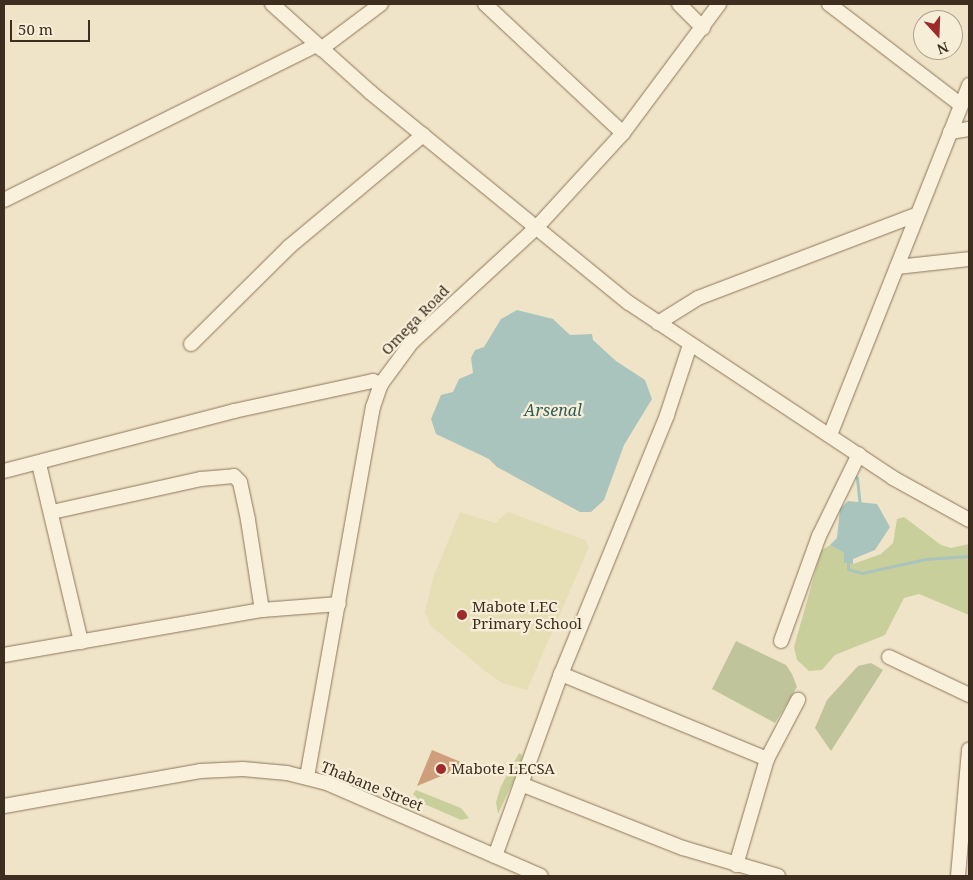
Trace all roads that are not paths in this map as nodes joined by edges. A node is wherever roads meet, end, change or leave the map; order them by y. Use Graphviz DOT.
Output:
graph roads {
  1 [pos="272,4"];
  2 [pos="381,4"];
  3 [pos="485,4"];
  4 [pos="679,4"];
  5 [pos="719,4"];
  6 [pos="829,4"];
  7 [pos="703,28"];
  8 [pos="319,47"];
  9 [pos="969,85"];
  10 [pos="961,105"];
  11 [pos="969,129"];
  12 [pos="950,132"];
  13 [pos="623,133"];
  14 [pos="423,135"];
  15 [pos="4,200"];
  16 [pos="918,214"];
  17 [pos="535,229"];
  18 [pos="969,259"];
  19 [pos="897,267"];
  20 [pos="658,323"];
  21 [pos="191,344"];
  22 [pos="690,345"];
  23 [pos="381,384"];
  24 [pos="830,435"];
  25 [pos="859,454"];
  26 [pos="39,464"];
  27 [pos="4,471"];
  28 [pos="52,512"];
  29 [pos="969,520"];
  30 [pos="339,604"];
  31 [pos="262,610"];
  32 [pos="81,642"];
  33 [pos="781,642"];
  34 [pos="4,655"];
  35 [pos="889,657"];
  36 [pos="561,674"];
  37 [pos="969,695"];
  38 [pos="798,700"];
  39 [pos="969,749"];
  40 [pos="767,759"];
  41 [pos="307,777"];
  42 [pos="521,784"];
  43 [pos="4,806"];
  44 [pos="495,856"];
  45 [pos="736,864"];
  46 [pos="541,876"];
  47 [pos="778,876"];
  48 [pos="958,876"];
  1 -- 8 [label="street"];
  2 -- 8 [label="street"];
  3 -- 13 [label="street"];
  4 -- 7 [label="street"];
  5 -- 7 [label="street, Omega Road"];
  6 -- 10 [label="street"];
  7 -- 13 [label="street, Omega Road"];
  8 -- 14 [label="street"];
  8 -- 15 [label="street"];
  9 -- 10 [label="street"];
  10 -- 12 [label="street"];
  11 -- 12 [label="street"];
  12 -- 16 [label="street"];
  13 -- 17 [label="street, Omega Road"];
  14 -- 17 [label="street"];
  14 -- 21 [label="street"];
  16 -- 19 [label="street"];
  16 -- 20 [label="street"];
  17 -- 20 [label="street"];
  17 -- 23 [label="street, Omega Road"];
  18 -- 19 [label="street"];
  19 -- 24 [label="street"];
  20 -- 22 [label="street"];
  22 -- 24 [label="street"];
  22 -- 36 [label="street"];
  23 -- 26 [label="street"];
  23 -- 30 [label="street, Omega Road"];
  24 -- 25 [label="street"];
  25 -- 29 [label="street"];
  25 -- 33 [label="street"];
  26 -- 27 [label="street"];
  26 -- 28 [label="street"];
  28 -- 31 [label="street"];
  28 -- 32 [label="street"];
  30 -- 31 [label="street"];
  30 -- 41 [label="street, Omega Road"];
  31 -- 32 [label="street"];
  32 -- 34 [label="street"];
  35 -- 37 [label="street"];
  36 -- 40 [label="street"];
  36 -- 42 [label="street"];
  38 -- 40 [label="street"];
  39 -- 48 [label="street"];
  40 -- 45 [label="street"];
  41 -- 43 [label="street, Thabane Street"];
  41 -- 44 [label="street, Thabane Street"];
  42 -- 44 [label="street"];
  42 -- 45 [label="street"];
  44 -- 46 [label="street, Thabane Street"];
  45 -- 47 [label="street"];
}
